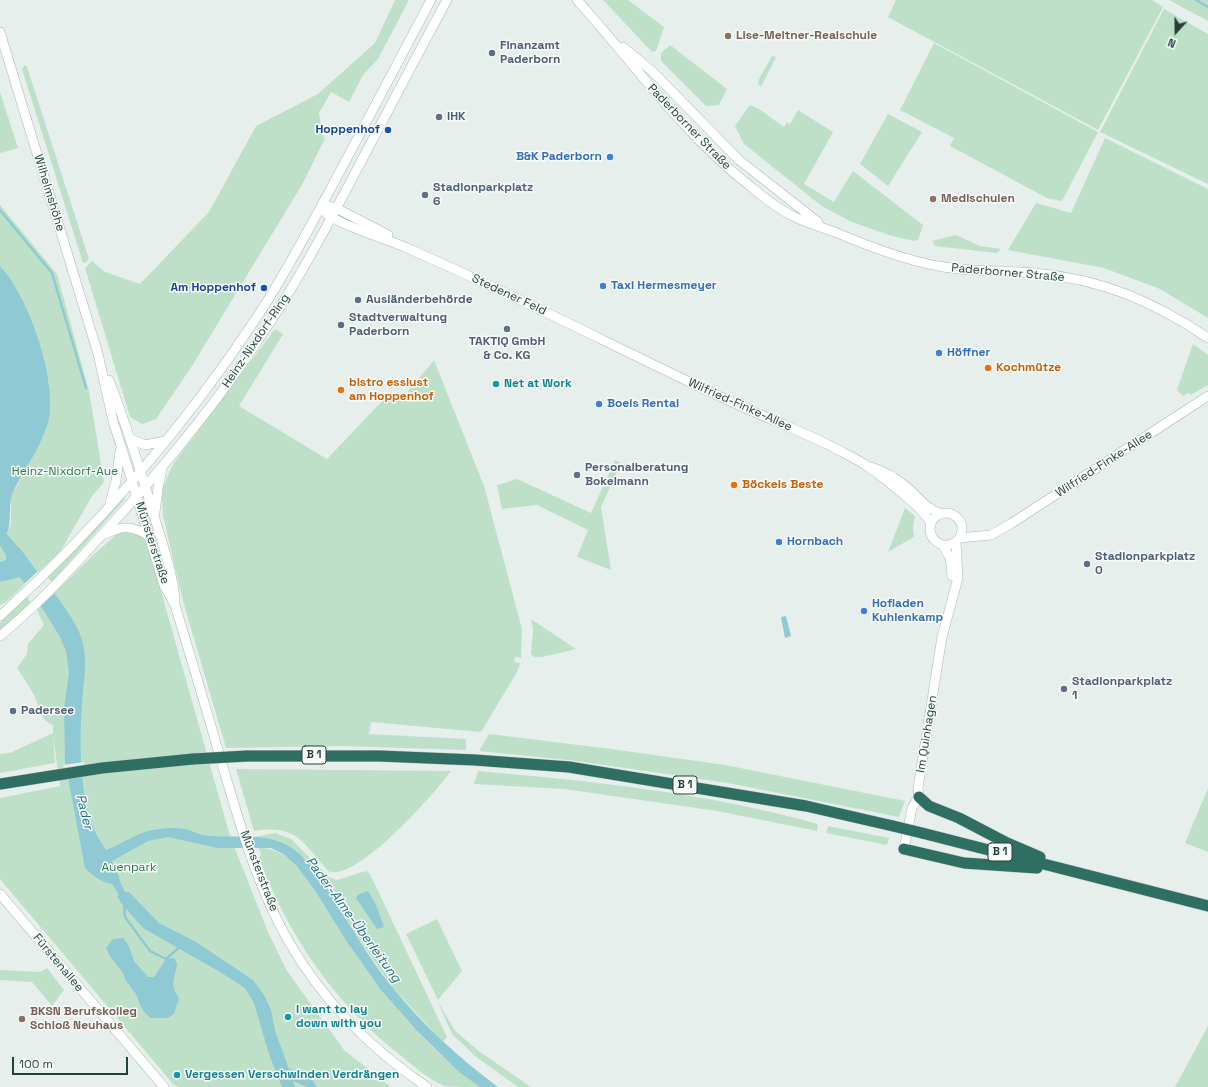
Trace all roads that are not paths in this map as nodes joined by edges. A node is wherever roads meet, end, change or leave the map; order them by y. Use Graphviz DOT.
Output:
graph roads {
  1 [pos="431,0"];
  2 [pos="447,0"];
  3 [pos="577,0"];
  4 [pos="0,32"];
  5 [pos="607,33"];
  6 [pos="321,207"];
  7 [pos="336,208"];
  8 [pos="331,218"];
  9 [pos="826,228"];
  10 [pos="406,247"];
  11 [pos="1208,338"];
  12 [pos="610,345"];
  13 [pos="98,354"];
  14 [pos="1208,396"];
  15 [pos="131,439"];
  16 [pos="166,441"];
  17 [pos="121,446"];
  18 [pos="163,466"];
  19 [pos="868,466"];
  20 [pos="140,470"];
  21 [pos="132,480"];
  22 [pos="145,487"];
  23 [pos="136,497"];
  24 [pos="109,506"];
  25 [pos="942,514"];
  26 [pos="154,517"];
  27 [pos="932,524"];
  28 [pos="962,526"];
  29 [pos="999,530"];
  30 [pos="149,536"];
  31 [pos="100,537"];
  32 [pos="958,540"];
  33 [pos="943,545"];
  34 [pos="175,605"];
  35 [pos="0,616"];
  36 [pos="946,617"];
  37 [pos="0,636"];
  38 [pos="0,784"];
  39 [pos="919,797"];
  40 [pos="904,849"];
  41 [pos="1077,872"];
  42 [pos="0,894"];
  43 [pos="1208,906"];
  44 [pos="164,1087"];
  45 [pos="427,1087"];
  1 -- 6 [label="main road, Heinz-Nixdorf-Ring"];
  2 -- 7 [label="main road, Heinz-Nixdorf-Ring"];
  3 -- 5 [label="main road, Paderborner Straße"];
  4 -- 13 [label="main road, Wilhelmshöhe"];
  5 -- 9 [label="main road, Paderborner Straße"];
  5 -- 9 [label="main road, Paderborner Straße"];
  6 -- 7 [label="main road, Stedener Feld"];
  6 -- 8 [label="main road, Stedener Feld"];
  6 -- 16 [label="main road, Heinz-Nixdorf-Ring"];
  7 -- 8 [label="main road, Heinz-Nixdorf-Ring"];
  7 -- 10 [label="main road, Stedener Feld"];
  8 -- 10 [label="main road, Stedener Feld"];
  8 -- 18 [label="main road, Heinz-Nixdorf-Ring"];
  9 -- 11 [label="main road, Paderborner Straße"];
  10 -- 12 [label="main road, Stedener Feld"];
  12 -- 19 [label="main road, Wilfried-Finke-Allee"];
  13 -- 15 [label="main road, Wilhelmshöhe"];
  13 -- 17 [label="main road, Wilhelmshöhe"];
  14 -- 29 [label="main road, Wilfried-Finke-Allee"];
  15 -- 16 [label="main road"];
  15 -- 20 [label="main road, Wilhelmshöhe"];
  16 -- 20 [label="main road, Heinz-Nixdorf-Ring"];
  17 -- 21 [label="main road, Wilhelmshöhe"];
  17 -- 24 [label="main road"];
  18 -- 22 [label="main road, Heinz-Nixdorf-Ring"];
  18 -- 26 [label="main road"];
  19 -- 25 [label="main road, Wilfried-Finke-Allee"];
  19 -- 27 [label="main road, Wilfried-Finke-Allee"];
  20 -- 21 [label="main road, Heinz-Nixdorf-Ring"];
  20 -- 22 [label="main road, Wilhelmshöhe"];
  21 -- 23 [label="main road, Münsterstraße"];
  21 -- 24 [label="main road, Heinz-Nixdorf-Ring"];
  22 -- 23 [label="main road, Heinz-Nixdorf-Ring"];
  22 -- 26 [label="main road, Münsterstraße"];
  23 -- 30 [label="main road, Münsterstraße"];
  23 -- 31 [label="main road, Heinz-Nixdorf-Ring"];
  24 -- 35 [label="main road, Heinz-Nixdorf-Ring"];
  25 -- 27 [label="main road"];
  25 -- 28 [label="main road"];
  26 -- 34 [label="main road, Münsterstraße"];
  27 -- 33 [label="main road"];
  28 -- 29 [label="main road"];
  28 -- 32 [label="main road"];
  29 -- 32 [label="main road, Wilfried-Finke-Allee"];
  30 -- 31 [label="main road"];
  30 -- 34 [label="main road, Münsterstraße"];
  31 -- 37 [label="main road, Heinz-Nixdorf-Ring"];
  32 -- 33 [label="main road"];
  32 -- 36 [label="main road, Im Quinhagen"];
  33 -- 36 [label="main road, Im Quinhagen"];
  34 -- 45 [label="main road, Münsterstraße"];
  36 -- 39 [label="main road, Im Quinhagen"];
  38 -- 41 [label="highway, B 1, bridge"];
  39 -- 40 [label="main road, Im Quinhagen"];
  39 -- 41 [label="highway"];
  40 -- 41 [label="highway, B 1"];
  41 -- 43 [label="highway, B 1"];
  42 -- 44 [label="main road, Fürstenallee"];
}
